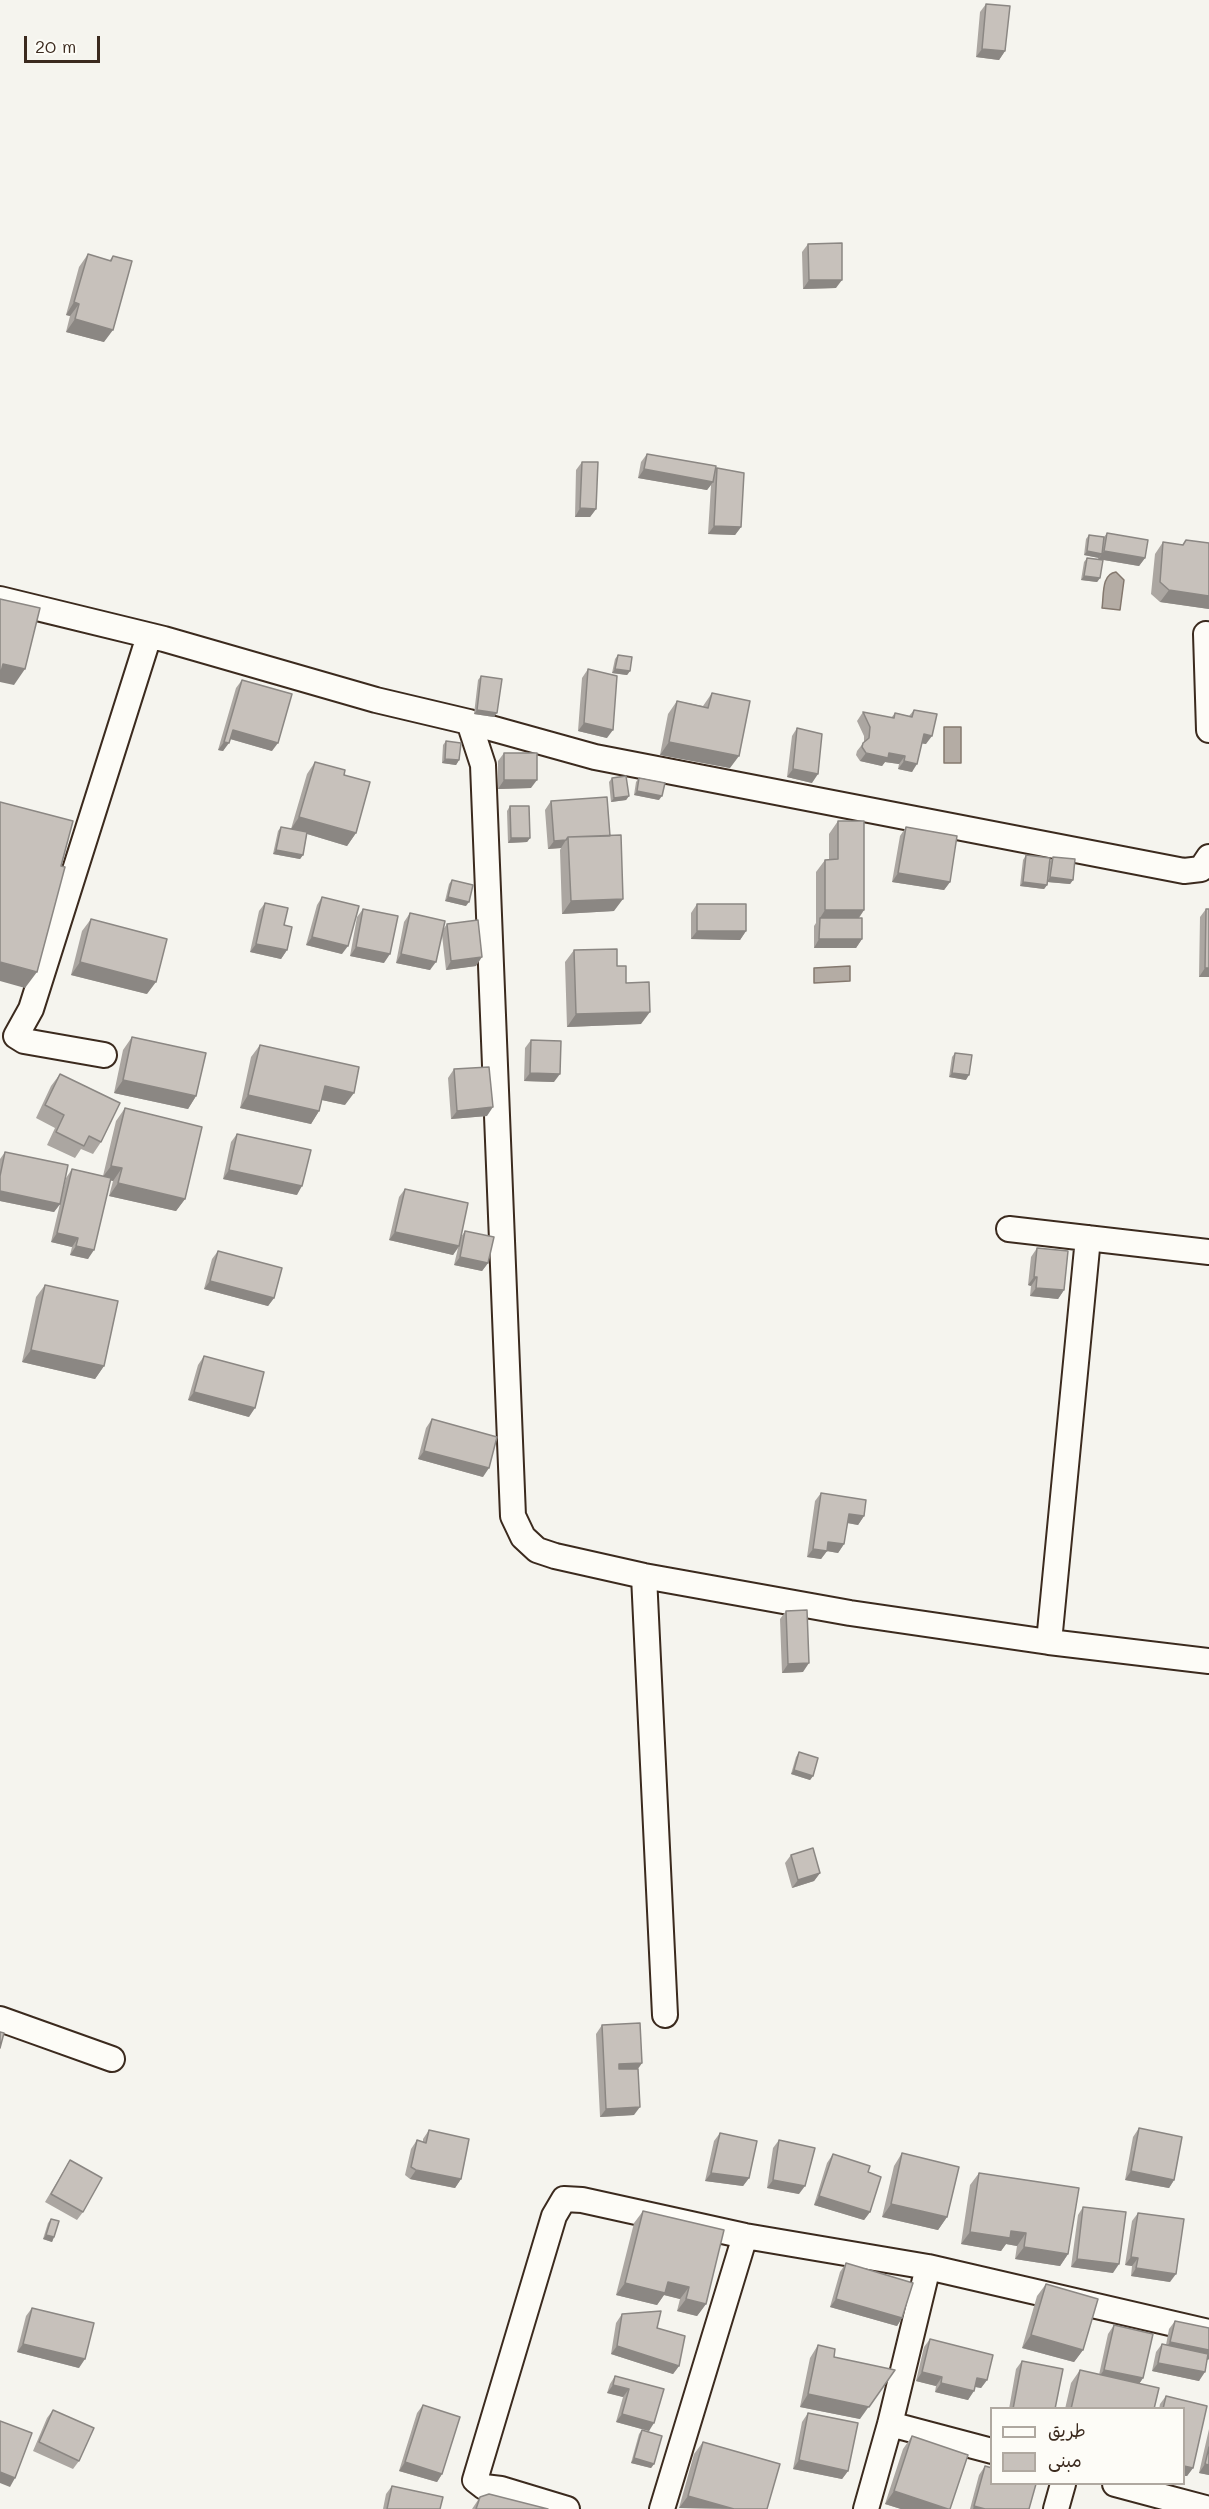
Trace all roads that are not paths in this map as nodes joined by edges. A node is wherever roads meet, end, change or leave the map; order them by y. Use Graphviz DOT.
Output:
graph roads {
  1 [pos="0,599"];
  2 [pos="1206,634"];
  3 [pos="149,636"];
  4 [pos="470,722"];
  5 [pos="1209,729"];
  6 [pos="1209,857"];
  7 [pos="104,1055"];
  8 [pos="1009,1229"];
  9 [pos="1088,1238"];
  10 [pos="1209,1252"];
  11 [pos="644,1576"];
  12 [pos="1050,1642"];
  13 [pos="1209,1652"];
  14 [pos="1209,1661"];
  15 [pos="665,2016"];
  16 [pos="0,2019"];
  17 [pos="112,2059"];
  18 [pos="745,2236"];
  19 [pos="928,2267"];
  20 [pos="1209,2332"];
  21 [pos="890,2424"];
  22 [pos="990,2450"];
  23 [pos="1063,2485"];
  24 [pos="1119,2485"];
  25 [pos="567,2509"];
  26 [pos="662,2509"];
  27 [pos="866,2509"];
  28 [pos="1056,2509"];
  29 [pos="1209,2509"];
  1 -- 3 [label="street"];
  2 -- 5 [label="street"];
  3 -- 4 [label="street"];
  3 -- 7 [label="street"];
  4 -- 6 [label="street"];
  4 -- 11 [label="street"];
  8 -- 9 [label="street"];
  9 -- 10 [label="street"];
  9 -- 12 [label="street"];
  11 -- 12 [label="street"];
  11 -- 15 [label="street"];
  12 -- 14 [label="street"];
  13 -- 14 [label="street"];
  16 -- 17 [label="street"];
  18 -- 19 [label="street"];
  18 -- 25 [label="street"];
  18 -- 26 [label="street"];
  19 -- 20 [label="street"];
  19 -- 21 [label="street"];
  21 -- 22 [label="street"];
  21 -- 27 [label="street"];
  23 -- 28 [label="street"];
  24 -- 29 [label="street"];
}
